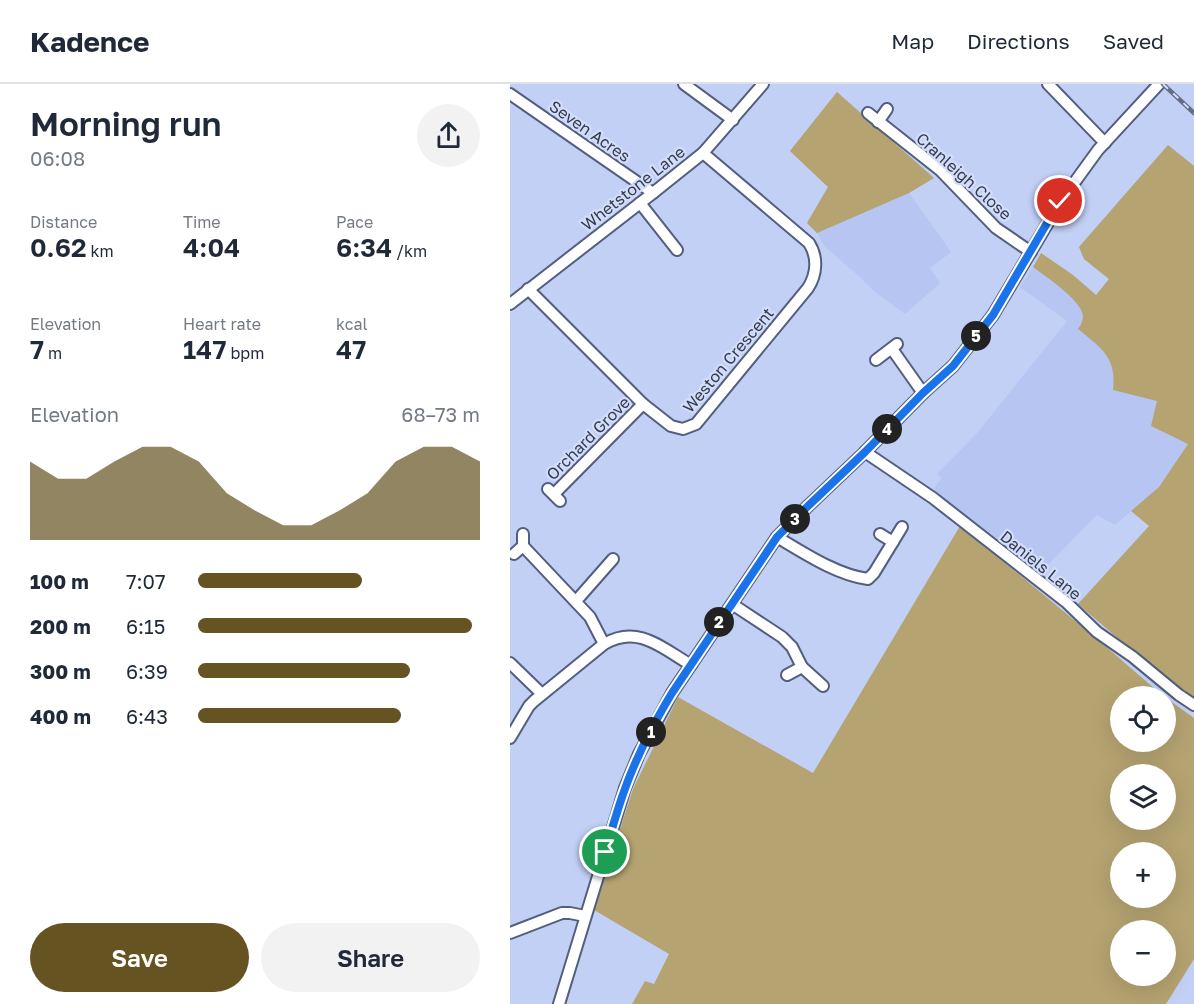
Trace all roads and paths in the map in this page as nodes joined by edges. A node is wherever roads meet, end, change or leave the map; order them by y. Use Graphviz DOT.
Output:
graph roads {
  1 [pos="684,84"];
  2 [pos="763,84"];
  3 [pos="1048,84"];
  4 [pos="1156,87"];
  5 [pos="510,94"];
  6 [pos="887,109"];
  7 [pos="868,113"];
  8 [pos="733,120"];
  9 [pos="878,122"];
  10 [pos="1105,143"];
  11 [pos="703,153"];
  12 [pos="653,193"];
  13 [pos="640,203"];
  14 [pos="664,252"];
  15 [pos="1031,252"];
  16 [pos="528,290"];
  17 [pos="510,304"];
  18 [pos="876,360"];
  19 [pos="923,393"];
  20 [pos="643,404"];
  21 [pos="865,452"];
  22 [pos="554,494"];
  23 [pos="902,527"];
  24 [pos="524,534"];
  25 [pos="880,534"];
  26 [pos="777,537"];
  27 [pos="893,542"];
  28 [pos="523,546"];
  29 [pos="514,554"];
  30 [pos="613,559"];
  31 [pos="576,601"];
  32 [pos="732,604"];
  33 [pos="604,644"];
  34 [pos="510,663"];
  35 [pos="691,665"];
  36 [pos="802,667"];
  37 [pos="787,675"];
  38 [pos="823,686"];
  39 [pos="542,694"];
  40 [pos="1194,705"];
  41 [pos="510,737"];
  42 [pos="585,916"];
  43 [pos="510,933"];
  44 [pos="559,1004"];
  1 -- 8 [label="street"];
  2 -- 8 [label="street, Whetstone Lane"];
  3 -- 10 [label="street"];
  4 -- 10 [label="street"];
  5 -- 12 [label="street, Seven Acres"];
  6 -- 9 [label="street"];
  7 -- 9 [label="street, Cranleigh Close"];
  8 -- 11 [label="street, Whetstone Lane"];
  9 -- 15 [label="street, Cranleigh Close"];
  10 -- 15 [label="street"];
  11 -- 12 [label="street, Whetstone Lane"];
  11 -- 20 [label="street, Weston Crescent"];
  12 -- 13 [label="street, Whetstone Lane"];
  13 -- 14 [label="street"];
  13 -- 16 [label="street, Whetstone Lane"];
  15 -- 19 [label="street"];
  16 -- 17 [label="street, Whetstone Lane"];
  16 -- 20 [label="street, Weston Crescent"];
  18 -- 19 [label="street"];
  19 -- 21 [label="street"];
  20 -- 22 [label="street, Orchard Grove"];
  21 -- 26 [label="street"];
  21 -- 40 [label="street, Daniels Lane"];
  23 -- 27 [label="street"];
  24 -- 28 [label="street"];
  25 -- 27 [label="street"];
  26 -- 27 [label="street"];
  26 -- 32 [label="street"];
  28 -- 29 [label="street"];
  28 -- 31 [label="street"];
  30 -- 31 [label="street"];
  31 -- 33 [label="street"];
  32 -- 35 [label="street"];
  32 -- 36 [label="street"];
  33 -- 35 [label="street"];
  33 -- 39 [label="street"];
  34 -- 39 [label="street"];
  35 -- 42 [label="street"];
  36 -- 37 [label="street"];
  36 -- 38 [label="street"];
  39 -- 41 [label="street"];
  42 -- 43 [label="street"];
  42 -- 44 [label="street"];
}
